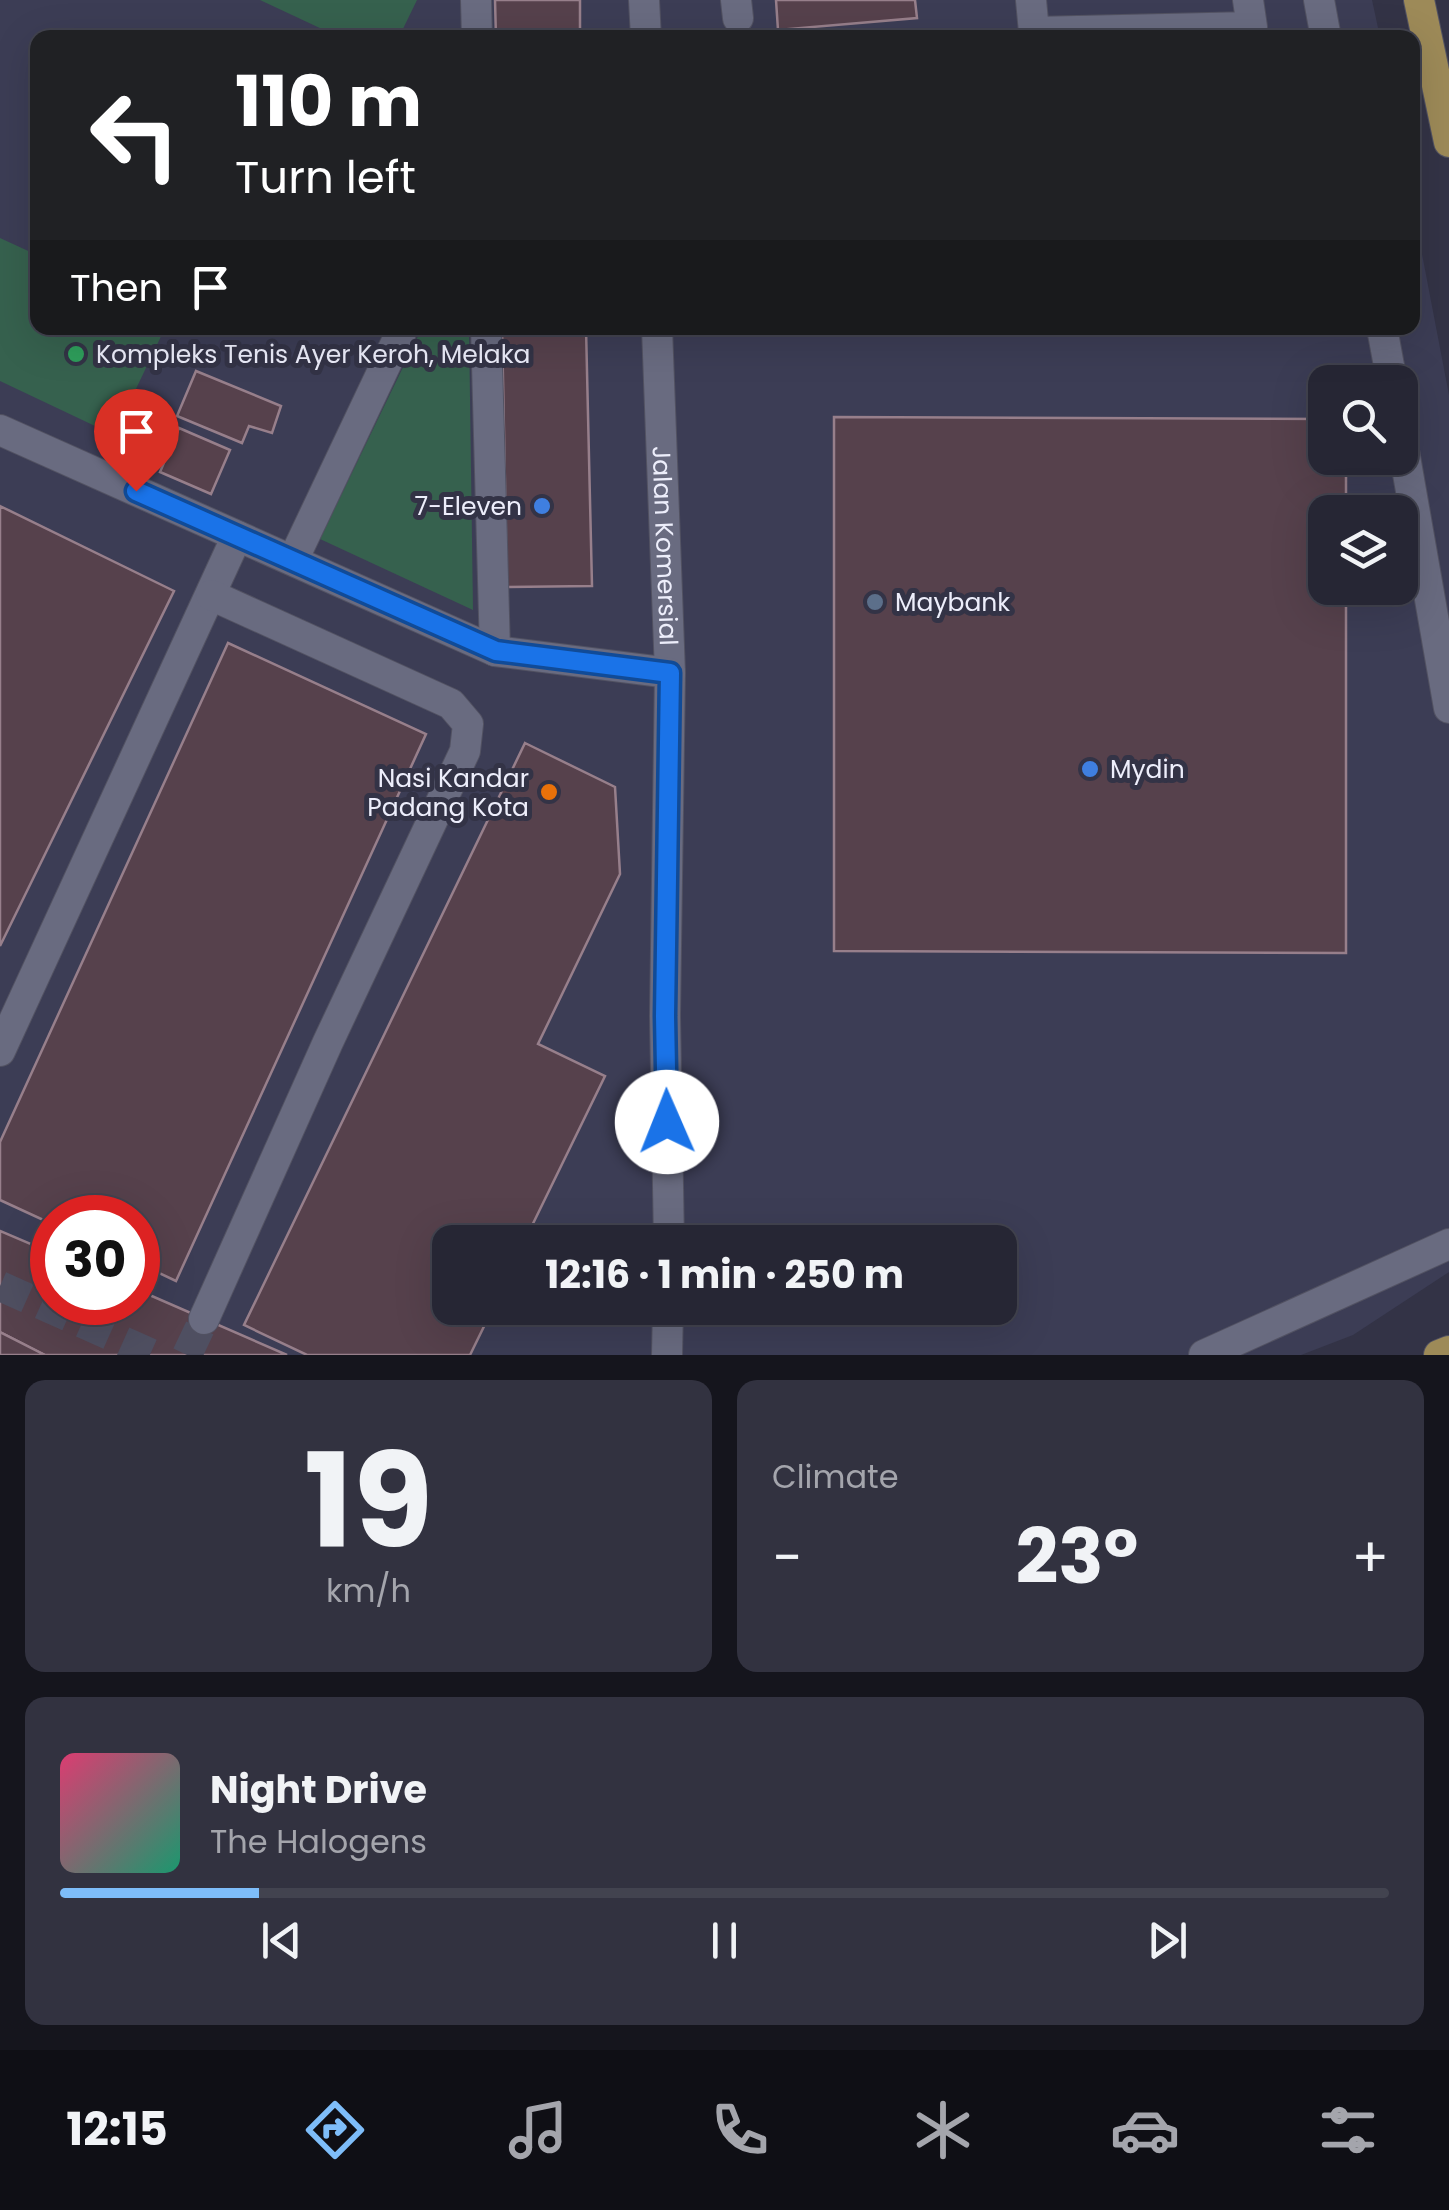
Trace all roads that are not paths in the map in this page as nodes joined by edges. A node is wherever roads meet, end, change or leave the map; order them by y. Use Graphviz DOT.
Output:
graph roads {
  1 [pos="476,0"];
  2 [pos="644,0"];
  3 [pos="1031,0"];
  4 [pos="1248,0"];
  5 [pos="1319,0"];
  6 [pos="1419,0"];
  7 [pos="477,30"];
  8 [pos="646,30"];
  9 [pos="1034,30"];
  10 [pos="1107,30"];
  11 [pos="1325,30"];
  12 [pos="1449,142"];
  13 [pos="399,335"];
  14 [pos="486,335"];
  15 [pos="657,335"];
  16 [pos="1383,335"];
  17 [pos="1389,365"];
  18 [pos="0,430"];
  19 [pos="1408,475"];
  20 [pos="238,536"];
  21 [pos="293,560"];
  22 [pos="210,595"];
  23 [pos="496,651"];
  24 [pos="670,673"];
  25 [pos="1449,708"];
  26 [pos="0,1051"];
  27 [pos="669,1225"];
  28 [pos="1449,1244"];
  29 [pos="204,1318"];
  30 [pos="667,1325"];
  31 [pos="1449,1351"];
  32 [pos="666,1355"];
  33 [pos="1204,1355"];
  34 [pos="1439,1355"];
  1 -- 7 [label="street"];
  2 -- 8 [label="street"];
  3 -- 9 [label="street"];
  4 -- 10 [label="street"];
  5 -- 11 [label="street"];
  6 -- 12 [label="main road"];
  13 -- 21 [label="street"];
  14 -- 23 [label="street"];
  15 -- 24 [label="street, Jalan Komersial"];
  16 -- 17 [label="street"];
  18 -- 20 [label="street"];
  19 -- 25 [label="street"];
  20 -- 21 [label="street"];
  20 -- 22 [label="street"];
  21 -- 23 [label="street"];
  22 -- 26 [label="street"];
  22 -- 29 [label="street"];
  23 -- 24 [label="street"];
  24 -- 27 [label="street, Jalan Komersial"];
  28 -- 33 [label="street"];
  30 -- 32 [label="street"];
  31 -- 34 [label="main road"];
}
